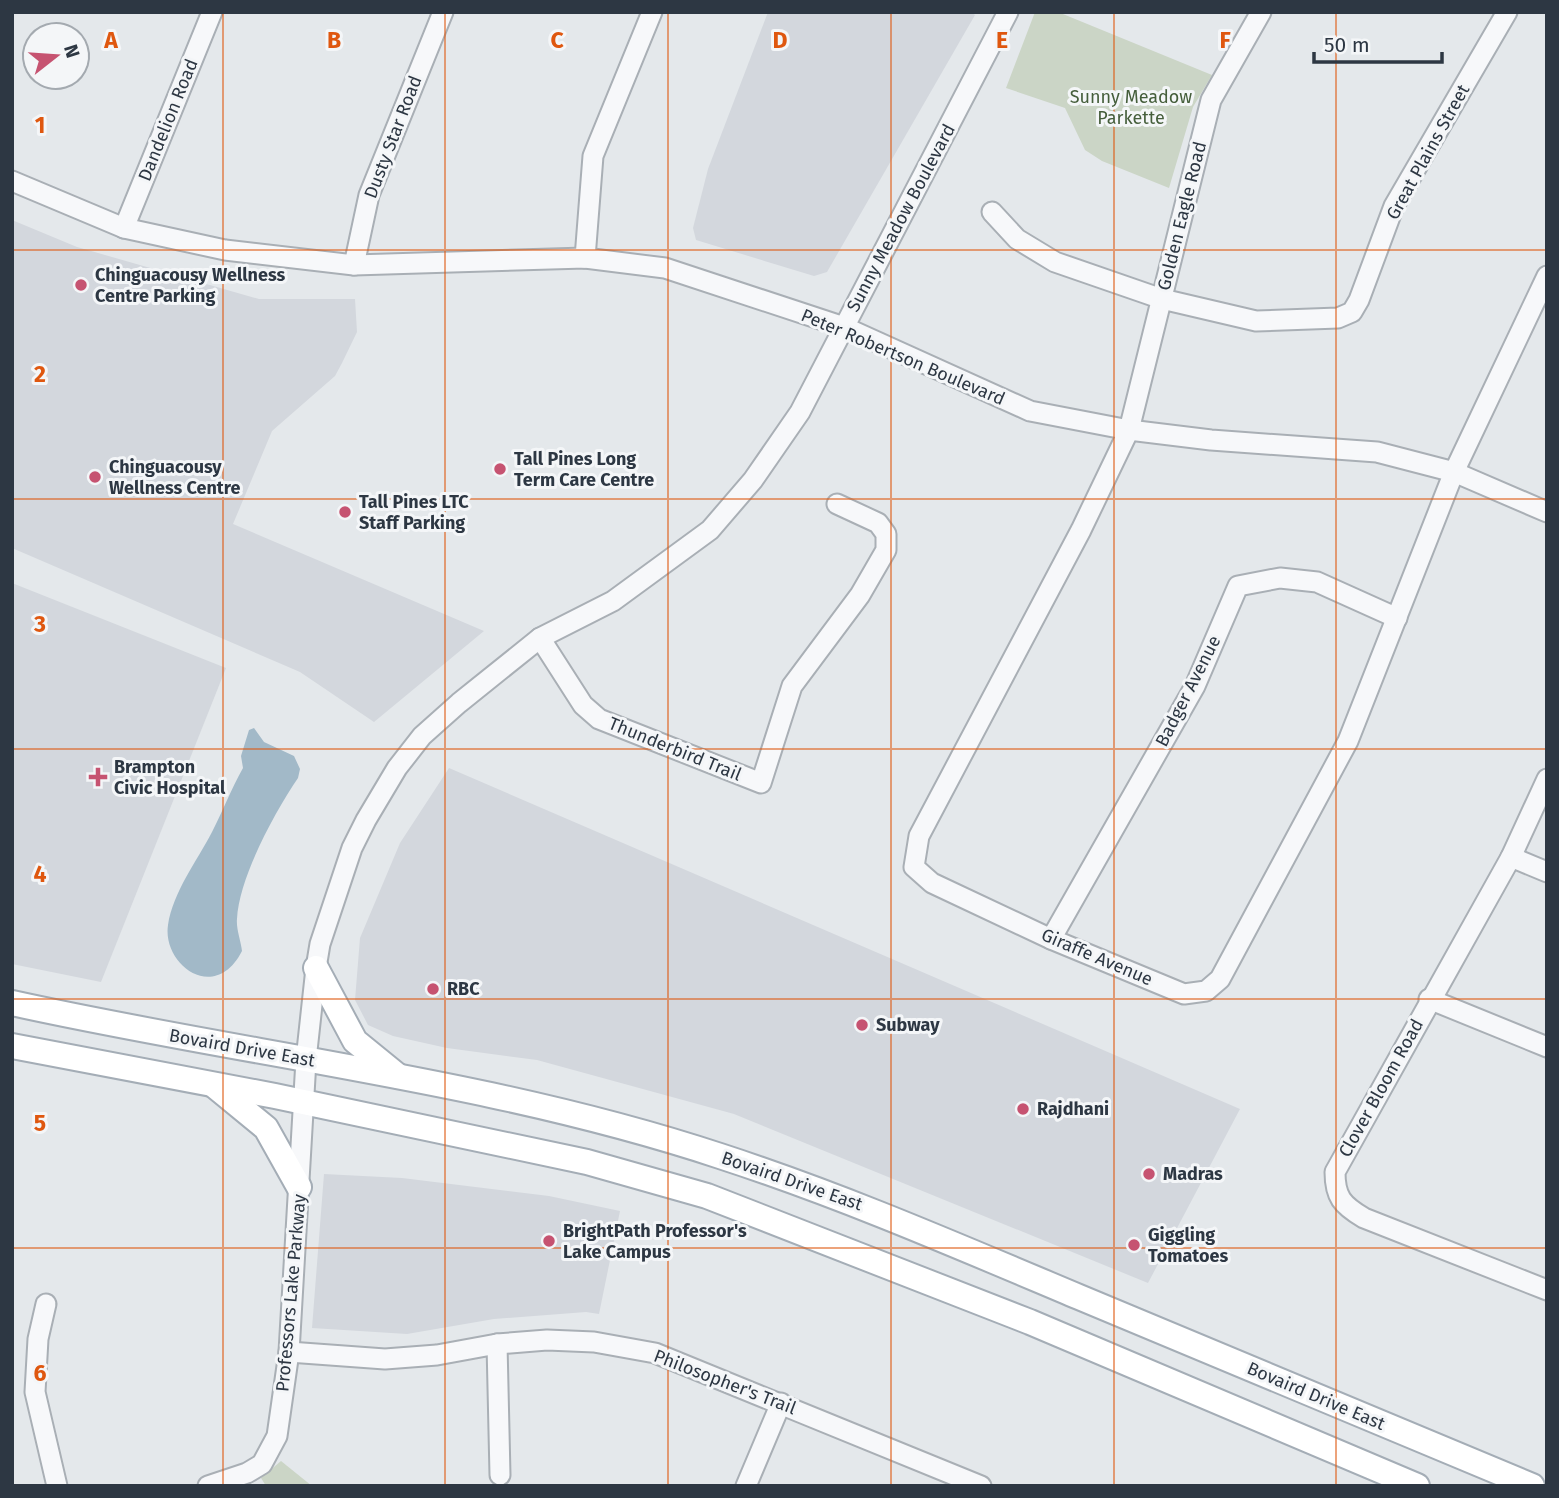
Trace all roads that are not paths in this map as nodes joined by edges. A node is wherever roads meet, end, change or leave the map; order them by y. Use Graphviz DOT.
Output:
graph roads {
  1 [pos="212,12"];
  2 [pos="443,12"];
  3 [pos="652,12"];
  4 [pos="1008,12"];
  5 [pos="1261,12"];
  6 [pos="1507,12"];
  7 [pos="12,181"];
  8 [pos="992,212"];
  9 [pos="124,228"];
  10 [pos="585,258"];
  11 [pos="354,265"];
  12 [pos="1547,276"];
  13 [pos="1162,299"];
  14 [pos="844,327"];
  15 [pos="1129,430"];
  16 [pos="1454,472"];
  17 [pos="837,504"];
  18 [pos="1547,512"];
  19 [pos="1397,618"];
  20 [pos="540,638"];
  21 [pos="1547,779"];
  22 [pos="1511,857"];
  23 [pos="1547,872"];
  24 [pos="1051,939"];
  25 [pos="316,968"];
  26 [pos="1429,999"];
  27 [pos="12,1003"];
  28 [pos="12,1046"];
  29 [pos="1547,1047"];
  30 [pos="306,1060"];
  31 [pos="401,1079"];
  32 [pos="215,1086"];
  33 [pos="304,1103"];
  34 [pos="299,1187"];
  35 [pos="1547,1290"];
  36 [pos="47,1304"];
  37 [pos="497,1344"];
  38 [pos="289,1352"];
  39 [pos="781,1403"];
  40 [pos="500,1475"];
  41 [pos="57,1486"];
  42 [pos="208,1486"];
  43 [pos="747,1486"];
  44 [pos="981,1486"];
  45 [pos="1417,1486"];
  46 [pos="1532,1486"];
  1 -- 9 [label="street, Dandelion Road"];
  2 -- 11 [label="street, Dusty Star Road"];
  3 -- 10 [label="street"];
  4 -- 14 [label="street, Sunny Meadow Boulevard"];
  5 -- 13 [label="street, Golden Eagle Road"];
  6 -- 13 [label="street, Great Plains Street"];
  7 -- 9 [label="street, Peter Robertson Boulevard"];
  8 -- 13 [label="street"];
  9 -- 11 [label="street, Peter Robertson Boulevard"];
  10 -- 11 [label="street, Peter Robertson Boulevard"];
  10 -- 14 [label="street, Peter Robertson Boulevard"];
  12 -- 16 [label="street, Giraffe Avenue"];
  13 -- 15 [label="street, Golden Eagle Road"];
  14 -- 15 [label="street, Peter Robertson Boulevard"];
  14 -- 20 [label="street, Sunny Meadow Boulevard"];
  15 -- 16 [label="street, Peter Robertson Boulevard"];
  15 -- 24 [label="street, Giraffe Avenue"];
  16 -- 18 [label="street, Peter Robertson Boulevard"];
  16 -- 19 [label="street, Giraffe Avenue"];
  17 -- 20 [label="street, Thunderbird Trail"];
  19 -- 24 [label="street, Badger Avenue"];
  19 -- 24 [label="street, Giraffe Avenue"];
  20 -- 25 [label="street, Sunny Meadow Boulevard"];
  21 -- 22 [label="street, Clover Bloom Road"];
  22 -- 23 [label="street"];
  22 -- 26 [label="street, Clover Bloom Road"];
  25 -- 30 [label="street, Sunny Meadow Boulevard"];
  25 -- 31 [label="main road"];
  26 -- 29 [label="street"];
  26 -- 35 [label="street, Clover Bloom Road"];
  27 -- 30 [label="main road, Bovaird Drive East"];
  28 -- 32 [label="main road"];
  30 -- 31 [label="main road, Bovaird Drive East"];
  30 -- 33 [label="street, Professors Lake Parkway"];
  31 -- 46 [label="main road, Bovaird Drive East"];
  32 -- 33 [label="main road"];
  32 -- 34 [label="main road"];
  33 -- 34 [label="street, Professors Lake Parkway"];
  33 -- 45 [label="main road"];
  34 -- 38 [label="street, Professors Lake Parkway"];
  36 -- 41 [label="street"];
  37 -- 38 [label="street, Philosopher's Trail"];
  37 -- 39 [label="street, Philosopher's Trail"];
  37 -- 40 [label="street"];
  38 -- 42 [label="street, Professors Lake Parkway"];
  39 -- 43 [label="street"];
  39 -- 44 [label="street, Philosopher's Trail"];
}
